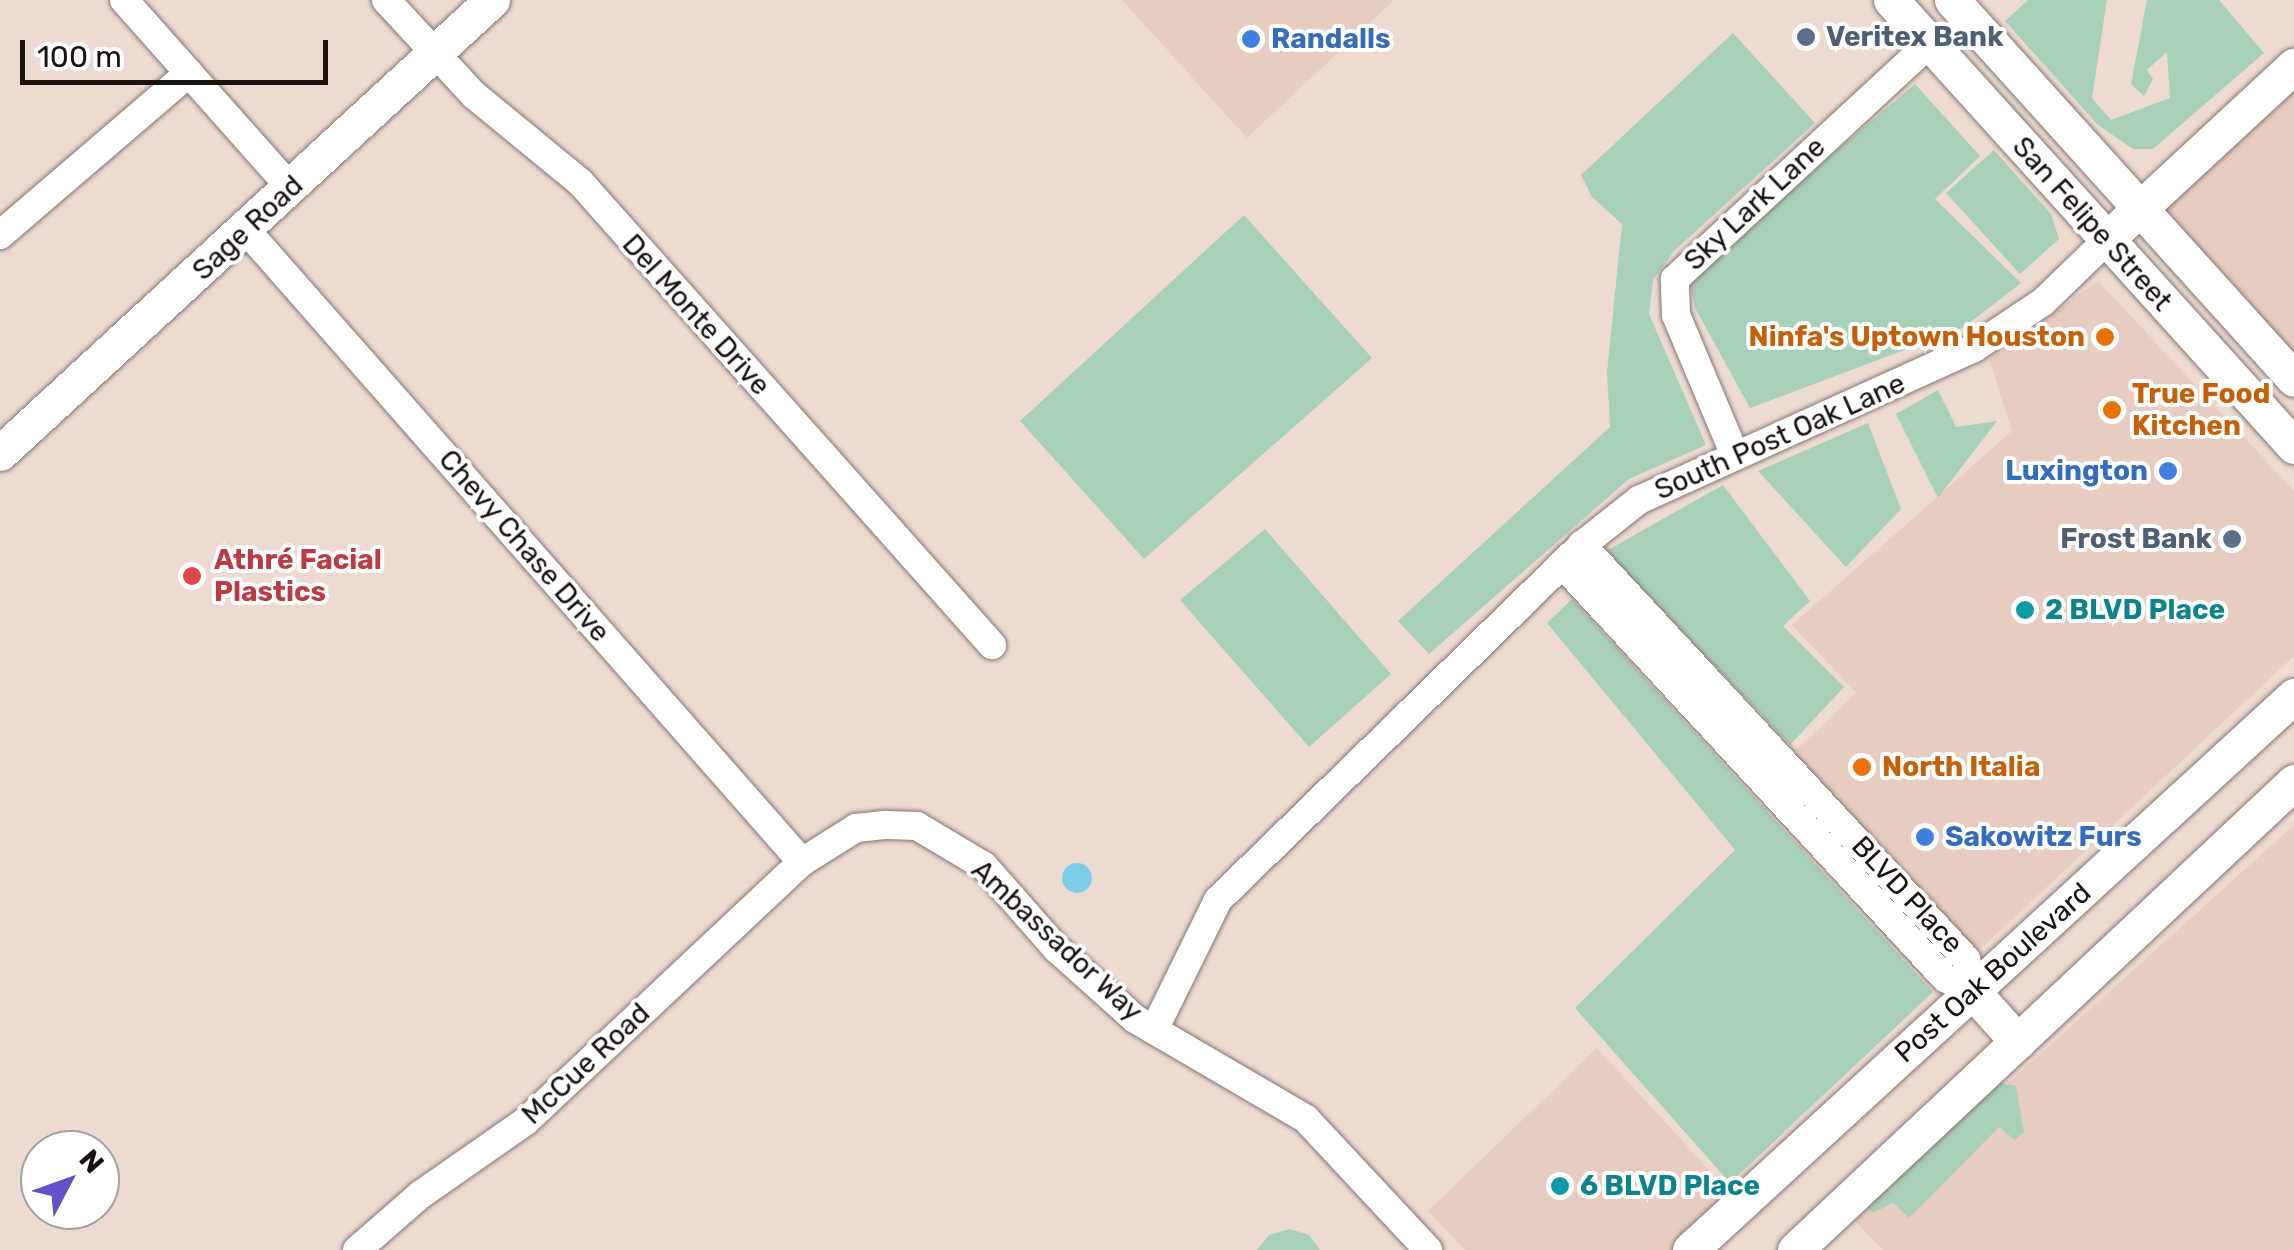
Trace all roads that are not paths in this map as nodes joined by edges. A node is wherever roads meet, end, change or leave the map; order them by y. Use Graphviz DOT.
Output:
graph roads {
  1 [pos="124,0"];
  2 [pos="386,0"];
  3 [pos="492,0"];
  4 [pos="1892,0"];
  5 [pos="1952,0"];
  6 [pos="1929,44"];
  7 [pos="432,53"];
  8 [pos="2294,66"];
  9 [pos="189,73"];
  10 [pos="291,188"];
  11 [pos="2138,210"];
  12 [pos="246,230"];
  13 [pos="0,235"];
  14 [pos="2106,241"];
  15 [pos="2294,379"];
  16 [pos="2294,446"];
  17 [pos="0,452"];
  18 [pos="1734,453"];
  19 [pos="1572,554"];
  20 [pos="992,646"];
  21 [pos="2294,696"];
  22 [pos="2294,782"];
  23 [pos="802,862"];
  24 [pos="1973,992"];
  25 [pos="1154,1030"];
  26 [pos="2018,1042"];
  27 [pos="367,1247"];
  28 [pos="1428,1250"];
  29 [pos="1690,1250"];
  30 [pos="1794,1250"];
  1 -- 9 [label="street"];
  2 -- 7 [label="street, Del Monte Drive"];
  3 -- 7 [label="main road, Sage Road"];
  4 -- 6 [label="main road, San Felipe Street"];
  5 -- 11 [label="main road, San Felipe Street"];
  6 -- 14 [label="main road, San Felipe Street"];
  6 -- 18 [label="street, Sky Lark Lane"];
  7 -- 10 [label="main road, Sage Road"];
  7 -- 20 [label="street, Del Monte Drive"];
  8 -- 11 [label="main road, South Post Oak Lane"];
  9 -- 10 [label="street"];
  9 -- 13 [label="street"];
  10 -- 12 [label="main road, Sage Road"];
  11 -- 14 [label="main road, South Post Oak Lane"];
  11 -- 15 [label="main road, San Felipe Street"];
  12 -- 17 [label="main road, Sage Road"];
  12 -- 23 [label="street, Chevy Chase Drive"];
  14 -- 16 [label="main road, San Felipe Street"];
  14 -- 18 [label="street, South Post Oak Lane"];
  18 -- 19 [label="street, South Post Oak Lane"];
  19 -- 24 [label="street, BLVD Place"];
  19 -- 25 [label="street, South Post Oak Lane"];
  21 -- 24 [label="main road, Post Oak Boulevard"];
  22 -- 26 [label="main road"];
  23 -- 25 [label="street, Ambassador Way"];
  23 -- 27 [label="street, McCue Road"];
  24 -- 26 [label="main road"];
  24 -- 29 [label="main road, Post Oak Boulevard"];
  25 -- 28 [label="street, Ambassador Way"];
  26 -- 30 [label="main road"];
}
